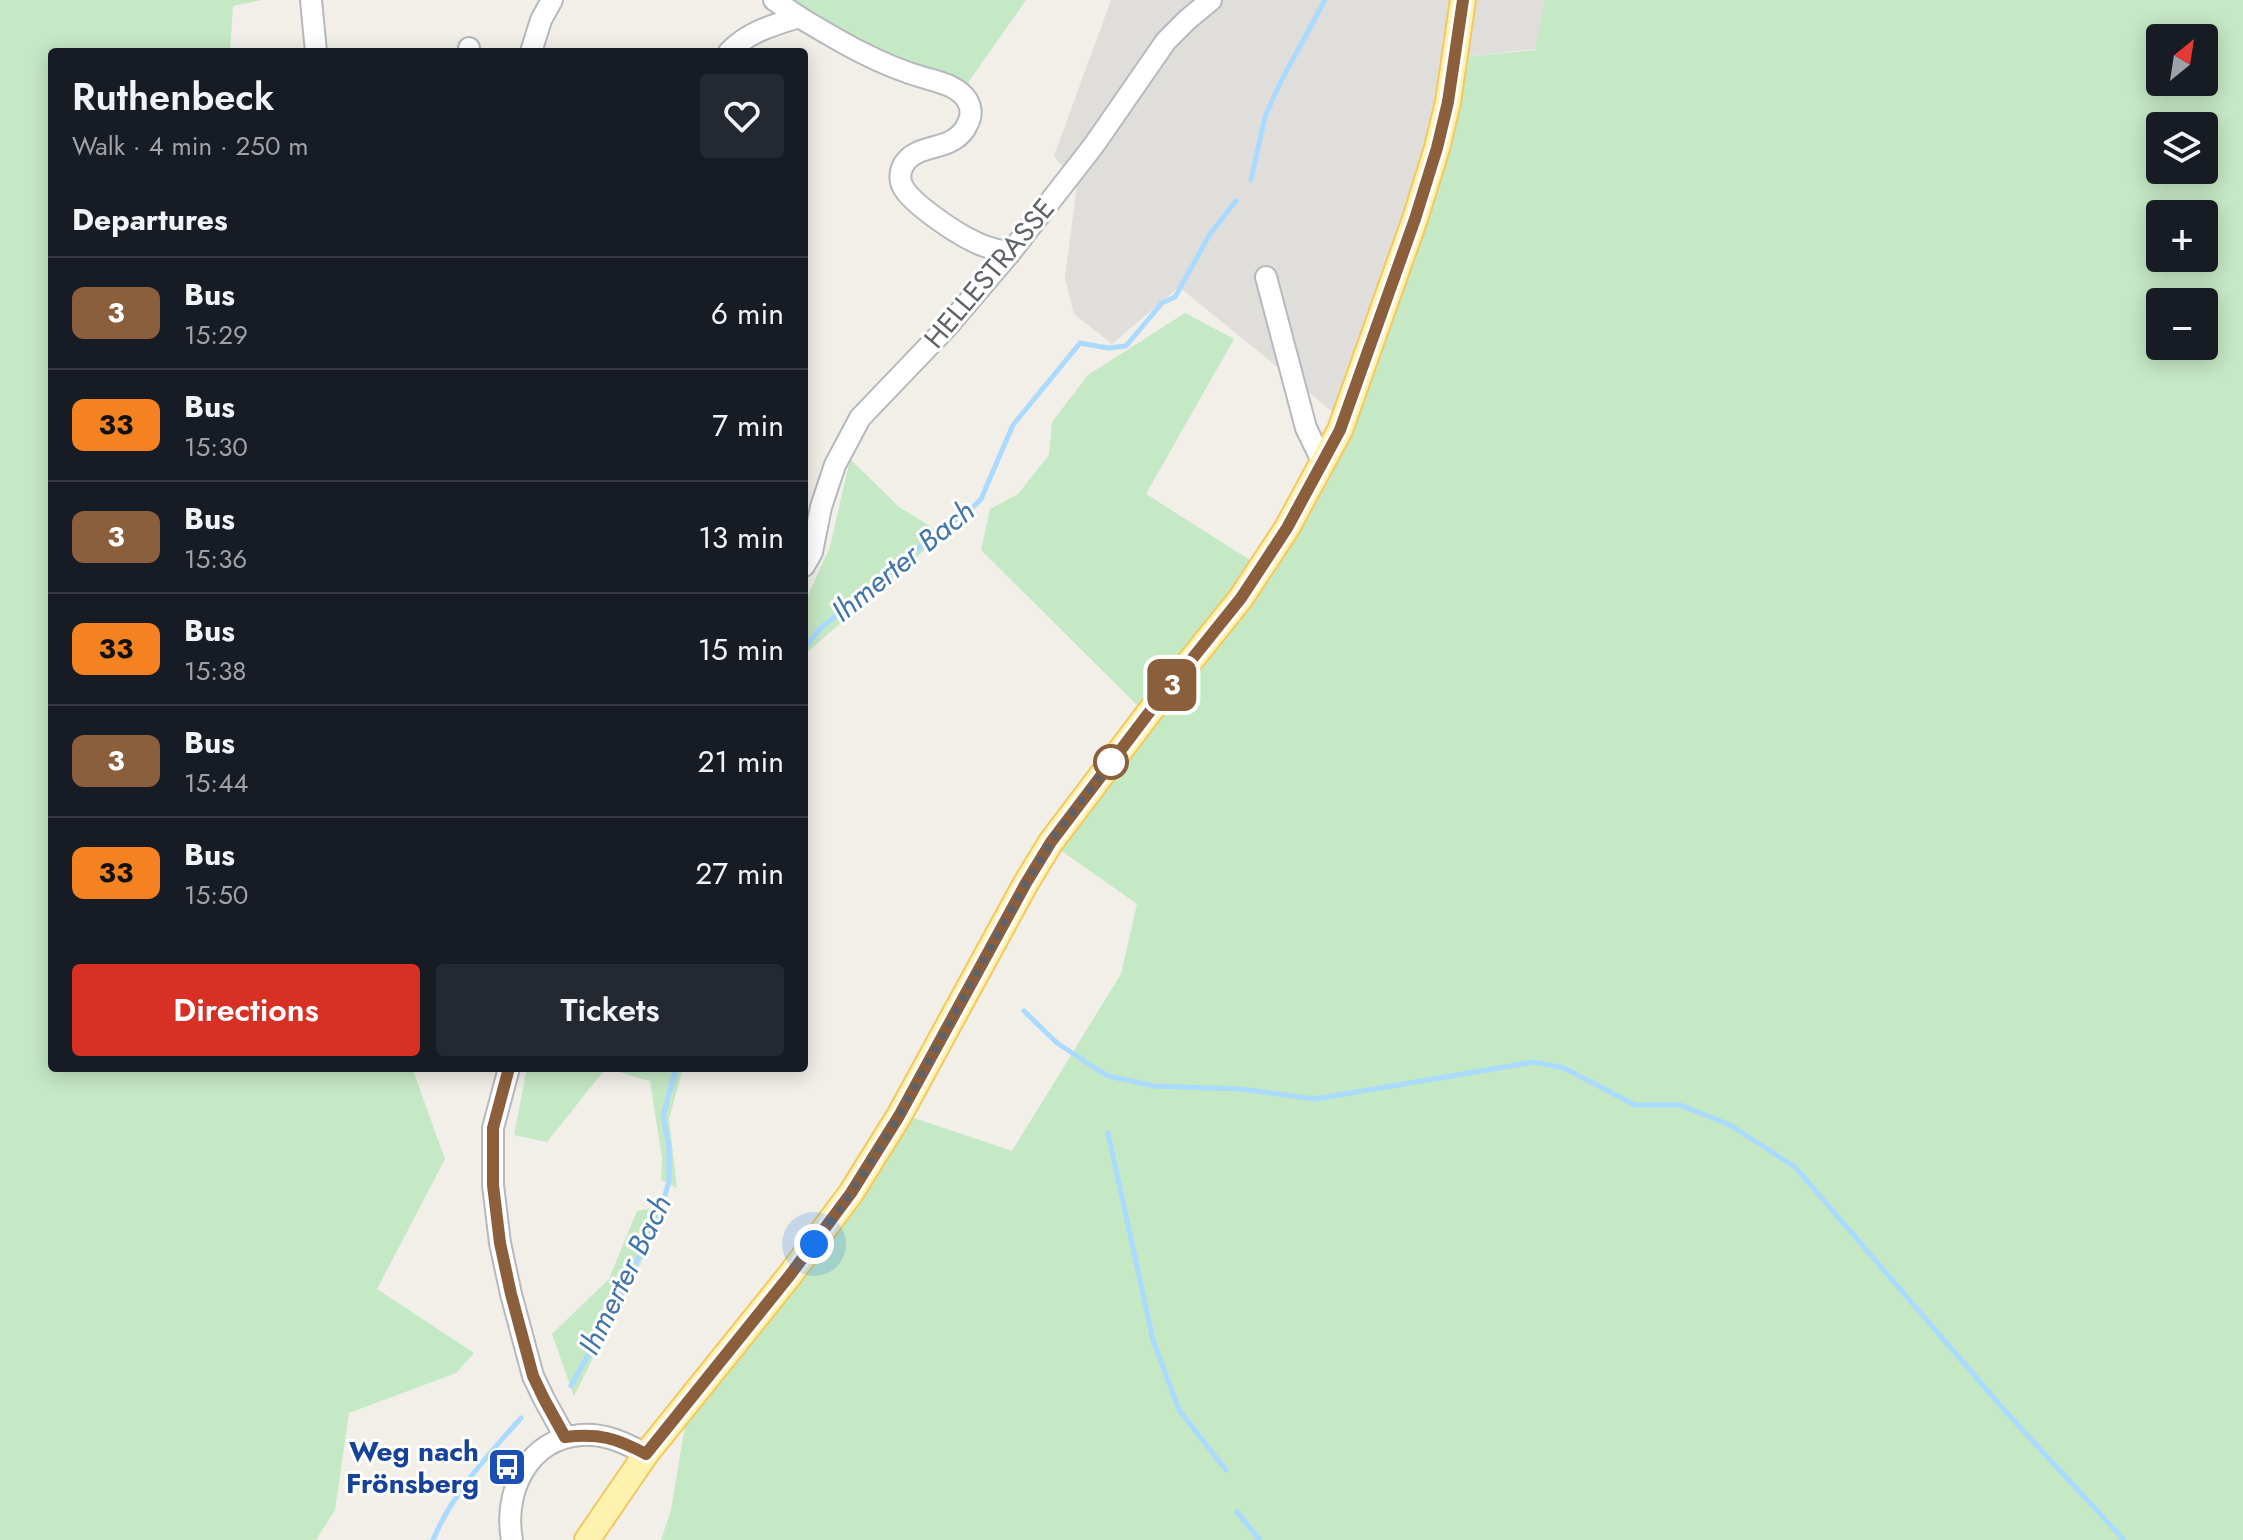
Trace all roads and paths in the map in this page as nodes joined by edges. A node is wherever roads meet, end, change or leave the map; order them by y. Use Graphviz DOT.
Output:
graph roads {
  1 [pos="311,0"];
  2 [pos="552,0"];
  3 [pos="774,0"];
  4 [pos="1211,0"];
  5 [pos="1463,0"];
  6 [pos="799,17"];
  7 [pos="316,48"];
  8 [pos="532,48"];
  9 [pos="733,48"];
  10 [pos="1010,253"];
  11 [pos="1266,277"];
  12 [pos="1323,463"];
  13 [pos="808,559"];
  14 [pos="508,1072"];
  15 [pos="565,1437"];
  16 [pos="646,1454"];
  17 [pos="512,1540"];
  18 [pos="587,1540"];
  1 -- 7 [label="street"];
  2 -- 8 [label="street"];
  3 -- 6 [label="street"];
  4 -- 10 [label="street, HELLESTRASSE"];
  5 -- 12 [label="main road"];
  6 -- 9 [label="street"];
  6 -- 10 [label="street"];
  10 -- 13 [label="street, HELLESTRASSE"];
  11 -- 12 [label="street"];
  12 -- 16 [label="main road"];
  14 -- 15 [label="street"];
  15 -- 16 [label="street"];
  15 -- 17 [label="street"];
  16 -- 18 [label="main road"];
}
